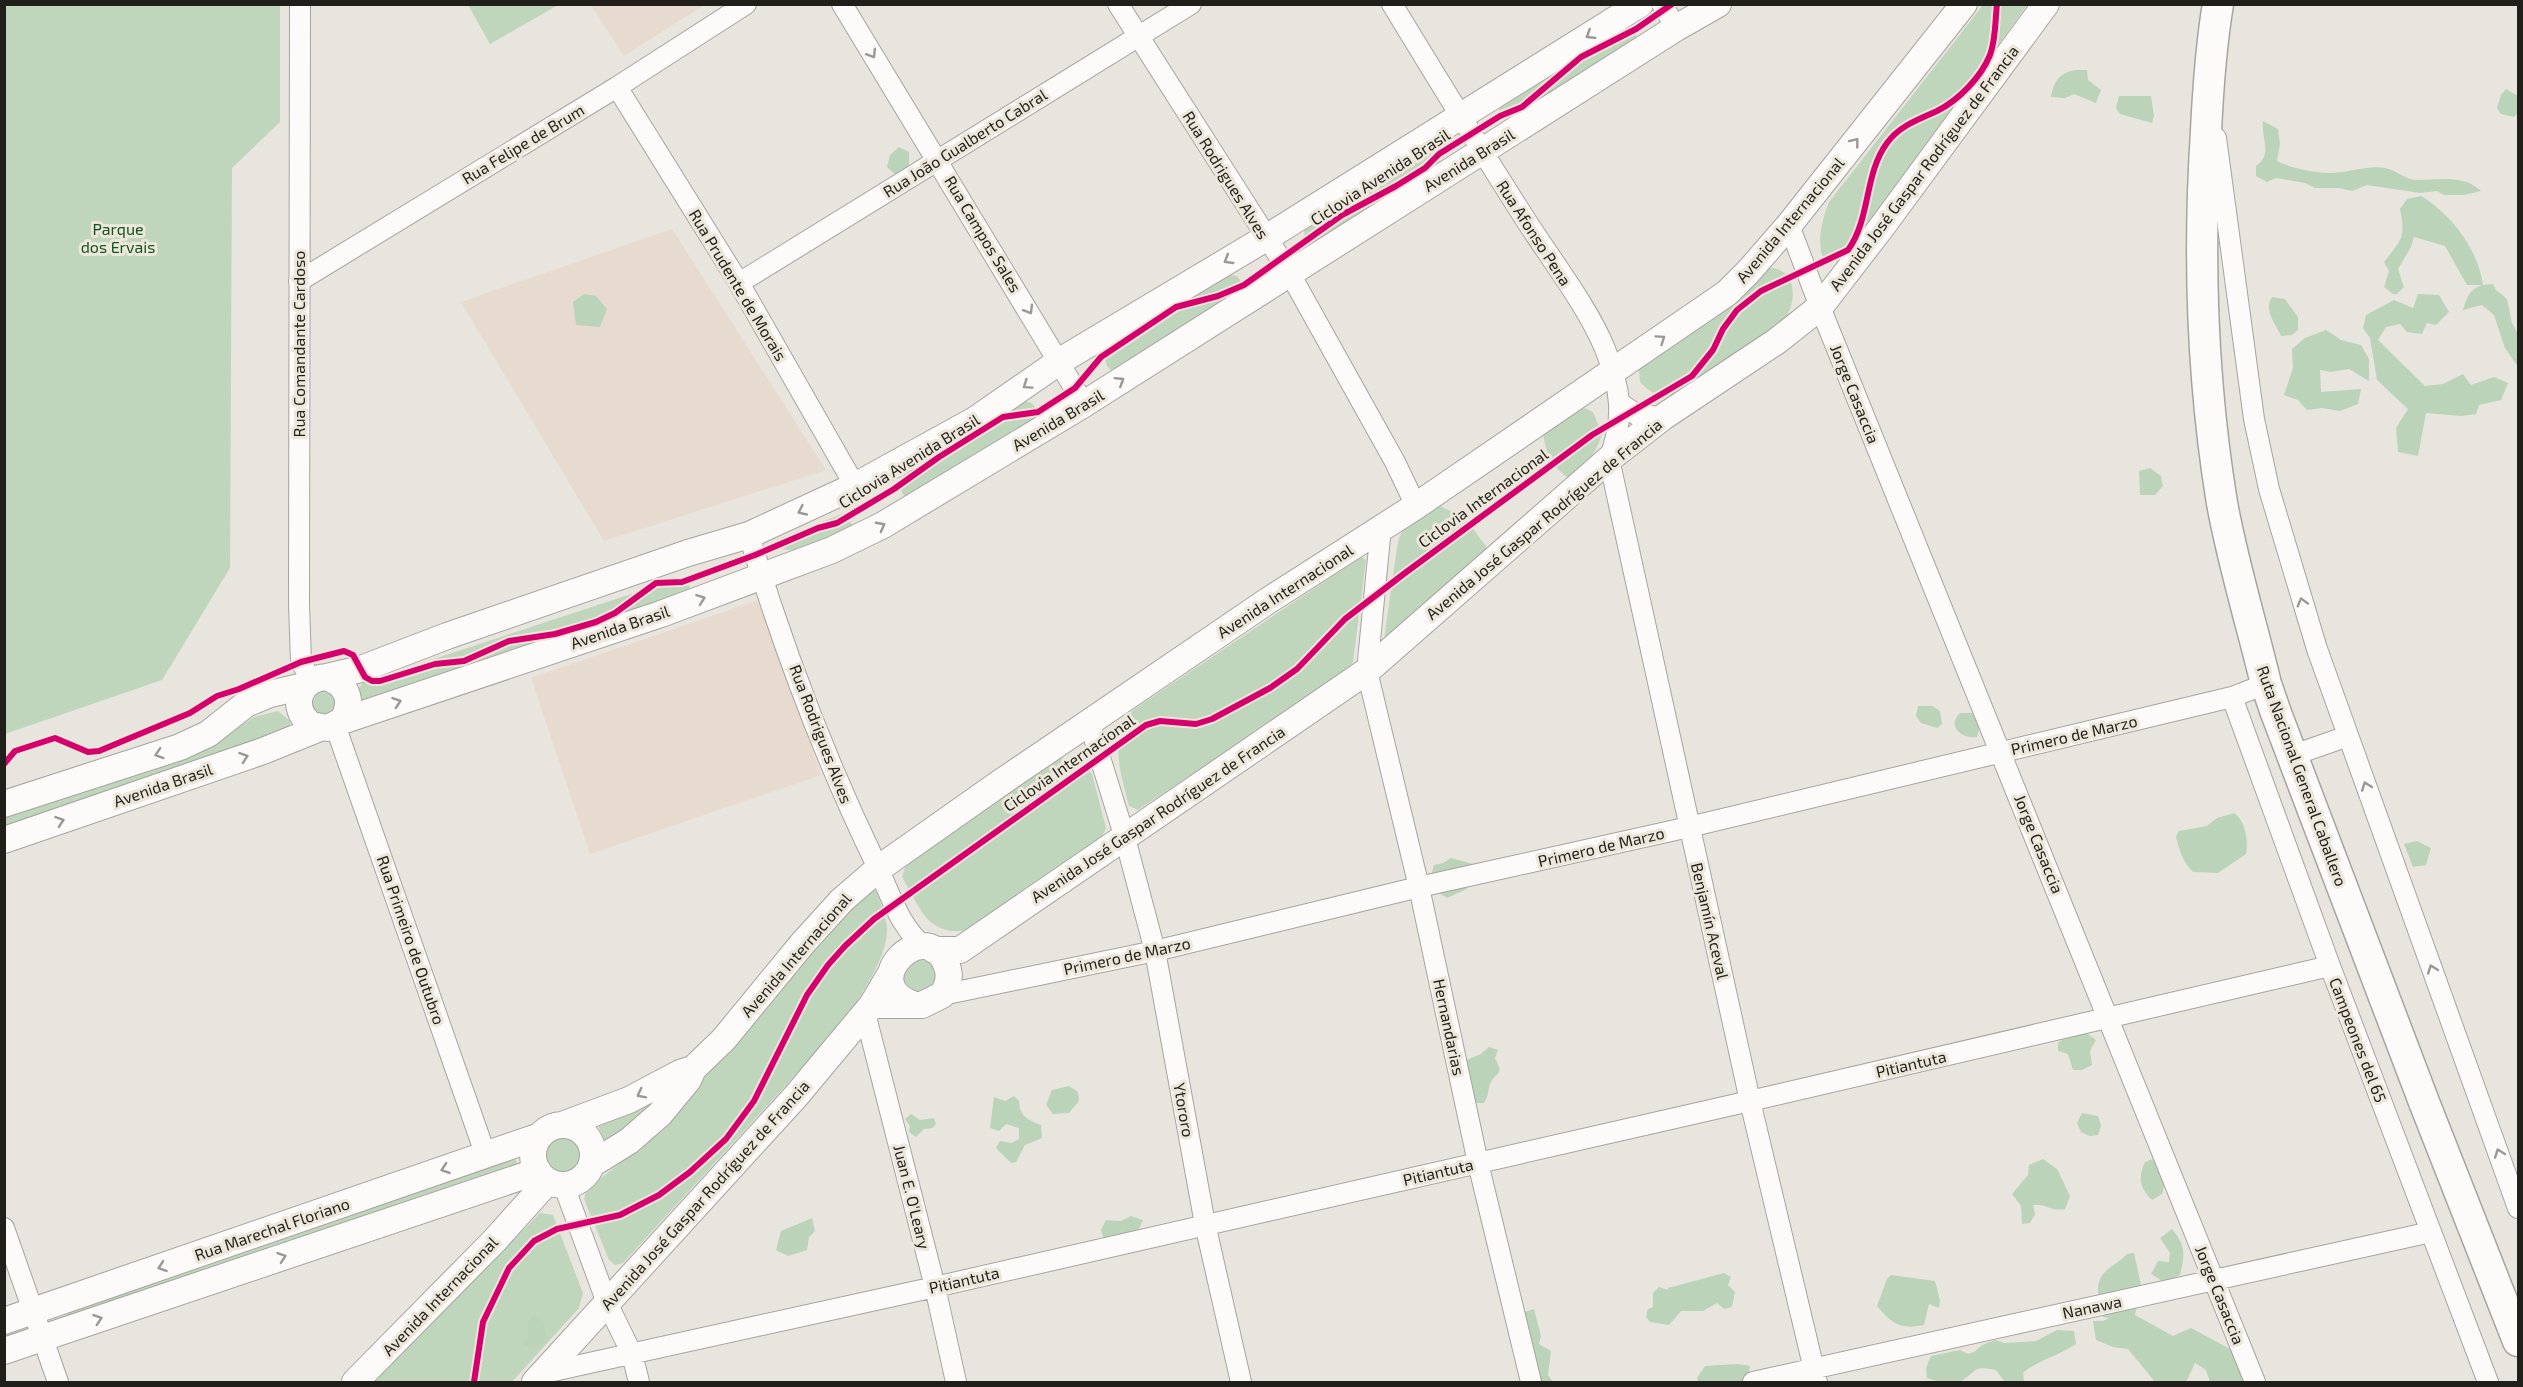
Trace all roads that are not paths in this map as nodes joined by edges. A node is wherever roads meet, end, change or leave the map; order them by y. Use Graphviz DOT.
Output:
graph roads {
  1 [pos="300,4"];
  2 [pos="746,4"];
  3 [pos="842,4"];
  4 [pos="1118,4"];
  5 [pos="1191,4"];
  6 [pos="1392,4"];
  7 [pos="1640,4"];
  8 [pos="1662,4"];
  9 [pos="1718,4"];
  10 [pos="1964,4"];
  11 [pos="2046,4"];
  12 [pos="2218,4"];
  13 [pos="1676,28"];
  14 [pos="1139,36"];
  15 [pos="2209,86"];
  16 [pos="617,87"];
  17 [pos="1460,117"];
  18 [pos="1482,152"];
  19 [pos="937,160"];
  20 [pos="1789,225"];
  21 [pos="1266,238"];
  22 [pos="1289,273"];
  23 [pos="299,281"];
  24 [pos="739,283"];
  25 [pos="1820,307"];
  26 [pos="1060,361"];
  27 [pos="1613,372"];
  28 [pos="1620,403"];
  29 [pos="1084,404"];
  30 [pos="1664,417"];
  31 [pos="1609,459"];
  32 [pos="855,486"];
  33 [pos="1416,506"];
  34 [pos="1381,527"];
  35 [pos="749,535"];
  36 [pos="763,577"];
  37 [pos="1367,671"];
  38 [pos="314,681"];
  39 [pos="2266,684"];
  40 [pos="2232,697"];
  41 [pos="1089,722"];
  42 [pos="332,725"];
  43 [pos="2348,736"];
  44 [pos="2002,752"];
  45 [pos="2291,756"];
  46 [pos="4,804"];
  47 [pos="1689,827"];
  48 [pos="1125,838"];
  49 [pos="4,840"];
  50 [pos="878,869"];
  51 [pos="1419,887"];
  52 [pos="906,929"];
  53 [pos="929,948"];
  54 [pos="960,950"];
  55 [pos="1155,951"];
  56 [pos="2330,966"];
  57 [pos="893,967"];
  58 [pos="952,984"];
  59 [pos="915,1005"];
  60 [pos="869,1009"];
  61 [pos="2109,1018"];
  62 [pos="693,1069"];
  63 [pos="1750,1101"];
  64 [pos="551,1130"];
  65 [pos="486,1156"];
  66 [pos="1478,1163"];
  67 [pos="592,1164"];
  68 [pos="550,1179"];
  69 [pos="2518,1208"];
  70 [pos="1205,1224"];
  71 [pos="4,1228"];
  72 [pos="2431,1232"];
  73 [pos="2215,1280"];
  74 [pos="935,1287"];
  75 [pos="607,1303"];
  76 [pos="34,1311"];
  77 [pos="2513,1313"];
  78 [pos="4,1321"];
  79 [pos="42,1338"];
  80 [pos="2518,1341"];
  81 [pos="4,1351"];
  82 [pos="632,1354"];
  83 [pos="1816,1376"];
  84 [pos="540,1378"];
  85 [pos="58,1383"];
  86 [pos="355,1383"];
  87 [pos="639,1383"];
  88 [pos="956,1383"];
  89 [pos="1241,1383"];
  90 [pos="1531,1383"];
  91 [pos="1753,1383"];
  92 [pos="2255,1383"];
  93 [pos="2488,1383"];
  1 -- 23 [label="street, Rua Comandante Cardoso"];
  2 -- 16 [label="street, Rua Felipe de Brum"];
  3 -- 19 [label="street, Rua Campos Sales, one-way"];
  4 -- 14 [label="street, Rua Rodrigues Alves"];
  5 -- 14 [label="street, Rua João Gualberto Cabral"];
  6 -- 17 [label="street, Rua Afonso Pena"];
  7 -- 17 [label="main road, Avenida Brasil, one-way"];
  8 -- 13 [label="street"];
  9 -- 13 [label="main road, Avenida Brasil"];
  20 -- 10 [label="main road, Avenida Internacional, one-way"];
  11 -- 25 [label="main road, Avenida José Gaspar Rodríguez de Francia"];
  12 -- 15 [label="highway, Ruta Nacional General Caballero"];
  13 -- 18 [label="main road, Avenida Brasil"];
  14 -- 19 [label="street, Rua João Gualberto Cabral"];
  14 -- 21 [label="street, Rua Rodrigues Alves"];
  15 -- 39 [label="highway, Ruta Nacional General Caballero"];
  43 -- 15 [label="street, one-way"];
  16 -- 23 [label="street, Rua Felipe de Brum"];
  16 -- 24 [label="street, Rua Prudente de Morais"];
  17 -- 18 [label="street, Rua Afonso Pena"];
  17 -- 21 [label="main road, Avenida Brasil"];
  18 -- 22 [label="main road, Avenida Brasil"];
  18 -- 27 [label="street, Rua Afonso Pena"];
  19 -- 24 [label="street, Rua João Gualberto Cabral"];
  19 -- 26 [label="street, Rua Campos Sales, one-way"];
  20 -- 25 [label="street, Jorge Casaccia"];
  27 -- 20 [label="main road, Avenida Internacional, one-way"];
  21 -- 22 [label="street, Rua Rodrigues Alves"];
  21 -- 26 [label="main road, Avenida Brasil, one-way"];
  29 -- 22 [label="main road, Avenida Brasil, one-way"];
  22 -- 33 [label="street, Rua Rodrigues Alves"];
  23 -- 38 [label="street, Rua Comandante Cardoso"];
  24 -- 32 [label="street, Rua Prudente de Morais"];
  25 -- 30 [label="main road, Avenida José Gaspar Rodríguez de Francia"];
  25 -- 44 [label="street, Jorge Casaccia"];
  26 -- 29 [label="street, Rua Campos Sales"];
  26 -- 32 [label="main road, Avenida Brasil, one-way"];
  27 -- 28 [label="street, Rua Afonso Pena"];
  27 -- 33 [label="main road, Avenida Internacional"];
  28 -- 30 [label="street"];
  28 -- 31 [label="street, Rua Afonso Pena"];
  36 -- 29 [label="main road, Avenida Brasil, one-way"];
  30 -- 31 [label="main road, Avenida José Gaspar Rodríguez de Francia"];
  31 -- 37 [label="main road, Avenida José Gaspar Rodríguez de Francia"];
  31 -- 47 [label="street, Benjamín Aceval"];
  32 -- 35 [label="main road, Avenida Brasil, one-way"];
  33 -- 34 [label="main road, Avenida Internacional"];
  34 -- 37 [label="street, Hernandarias"];
  34 -- 41 [label="main road, Avenida Internacional"];
  35 -- 36 [label="street, Rua Rodrigues Alves"];
  35 -- 38 [label="main road, Avenida Brasil"];
  42 -- 36 [label="main road, Avenida Brasil, one-way"];
  36 -- 50 [label="street, Rua Rodrigues Alves"];
  37 -- 48 [label="main road, Avenida José Gaspar Rodríguez de Francia"];
  37 -- 51 [label="street, Hernandarias"];
  38 -- 42 [label="main road"];
  38 -- 42 [label="main road"];
  38 -- 46 [label="main road, Avenida Brasil, one-way"];
  39 -- 40 [label="street, Primero de Marzo"];
  39 -- 45 [label="highway, Ruta Nacional General Caballero"];
  40 -- 44 [label="street, Primero de Marzo"];
  40 -- 56 [label="street, Campeones del 65"];
  41 -- 48 [label="street, Ytororo"];
  41 -- 50 [label="main road, Avenida Internacional"];
  49 -- 42 [label="main road, Avenida Brasil, one-way"];
  42 -- 65 [label="street, Rua Primeiro de Outubro"];
  43 -- 45 [label="street"];
  69 -- 43 [label="street, one-way"];
  44 -- 47 [label="street, Primero de Marzo"];
  44 -- 61 [label="street, Jorge Casaccia"];
  45 -- 77 [label="highway, Ruta Nacional General Caballero"];
  47 -- 51 [label="street, Primero de Marzo"];
  47 -- 63 [label="street, Benjamín Aceval"];
  48 -- 54 [label="main road, Avenida José Gaspar Rodríguez de Francia"];
  48 -- 55 [label="street, Ytororo"];
  50 -- 52 [label="street, Rua Rodrigues Alves"];
  50 -- 62 [label="main road, Avenida Internacional"];
  51 -- 55 [label="street, Primero de Marzo"];
  51 -- 66 [label="street, Hernandarias"];
  52 -- 53 [label="street"];
  52 -- 57 [label="street"];
  53 -- 54 [label="main road"];
  53 -- 57 [label="main road"];
  53 -- 58 [label="main road"];
  54 -- 58 [label="main road"];
  55 -- 58 [label="street, Primero de Marzo"];
  55 -- 70 [label="street, Ytororo"];
  56 -- 61 [label="street, Pitiantuta"];
  56 -- 72 [label="street, Campeones del 65"];
  57 -- 59 [label="main road"];
  57 -- 60 [label="main road, Avenida José Gaspar Rodríguez de Francia"];
  58 -- 59 [label="main road"];
  59 -- 60 [label="main road"];
  60 -- 74 [label="street, Juan E. O'Leary"];
  60 -- 75 [label="main road, Avenida José Gaspar Rodríguez de Francia"];
  61 -- 63 [label="street, Pitiantuta"];
  61 -- 73 [label="street, Jorge Casaccia"];
  62 -- 64 [label="main road, Rua Marechal Floriano, one-way"];
  62 -- 67 [label="main road, Avenida Internacional"];
  63 -- 66 [label="street, Pitiantuta"];
  63 -- 83 [label="street, Benjamín Aceval"];
  64 -- 65 [label="main road, Rua Marechal Floriano"];
  64 -- 67 [label="main road"];
  64 -- 68 [label="main road"];
  65 -- 76 [label="main road, Rua Marechal Floriano, one-way"];
  66 -- 70 [label="street, Pitiantuta"];
  66 -- 90 [label="street, Hernandarias"];
  67 -- 68 [label="main road"];
  68 -- 75 [label="street"];
  79 -- 68 [label="main road, Rua Marechal Floriano, one-way"];
  68 -- 86 [label="main road, Avenida Internacional"];
  70 -- 74 [label="street, Pitiantuta"];
  70 -- 89 [label="street, Ytororo"];
  71 -- 76 [label="street"];
  72 -- 73 [label="street, Nanawa"];
  72 -- 93 [label="street, Campeones del 65"];
  73 -- 83 [label="street, Nanawa"];
  73 -- 92 [label="street, Jorge Casaccia"];
  74 -- 82 [label="street, Pitiantuta"];
  74 -- 88 [label="street, Juan E. O'Leary"];
  75 -- 82 [label="street"];
  75 -- 84 [label="main road, Avenida José Gaspar Rodríguez de Francia"];
  76 -- 78 [label="main road, Rua Marechal Floriano"];
  76 -- 79 [label="street"];
  77 -- 80 [label="highway, Ruta Nacional General Caballero"];
  79 -- 81 [label="main road, Rua Marechal Floriano"];
  79 -- 85 [label="street"];
  82 -- 84 [label="street, Pitiantuta"];
  82 -- 87 [label="street"];
  83 -- 91 [label="street, Nanawa"];
}
